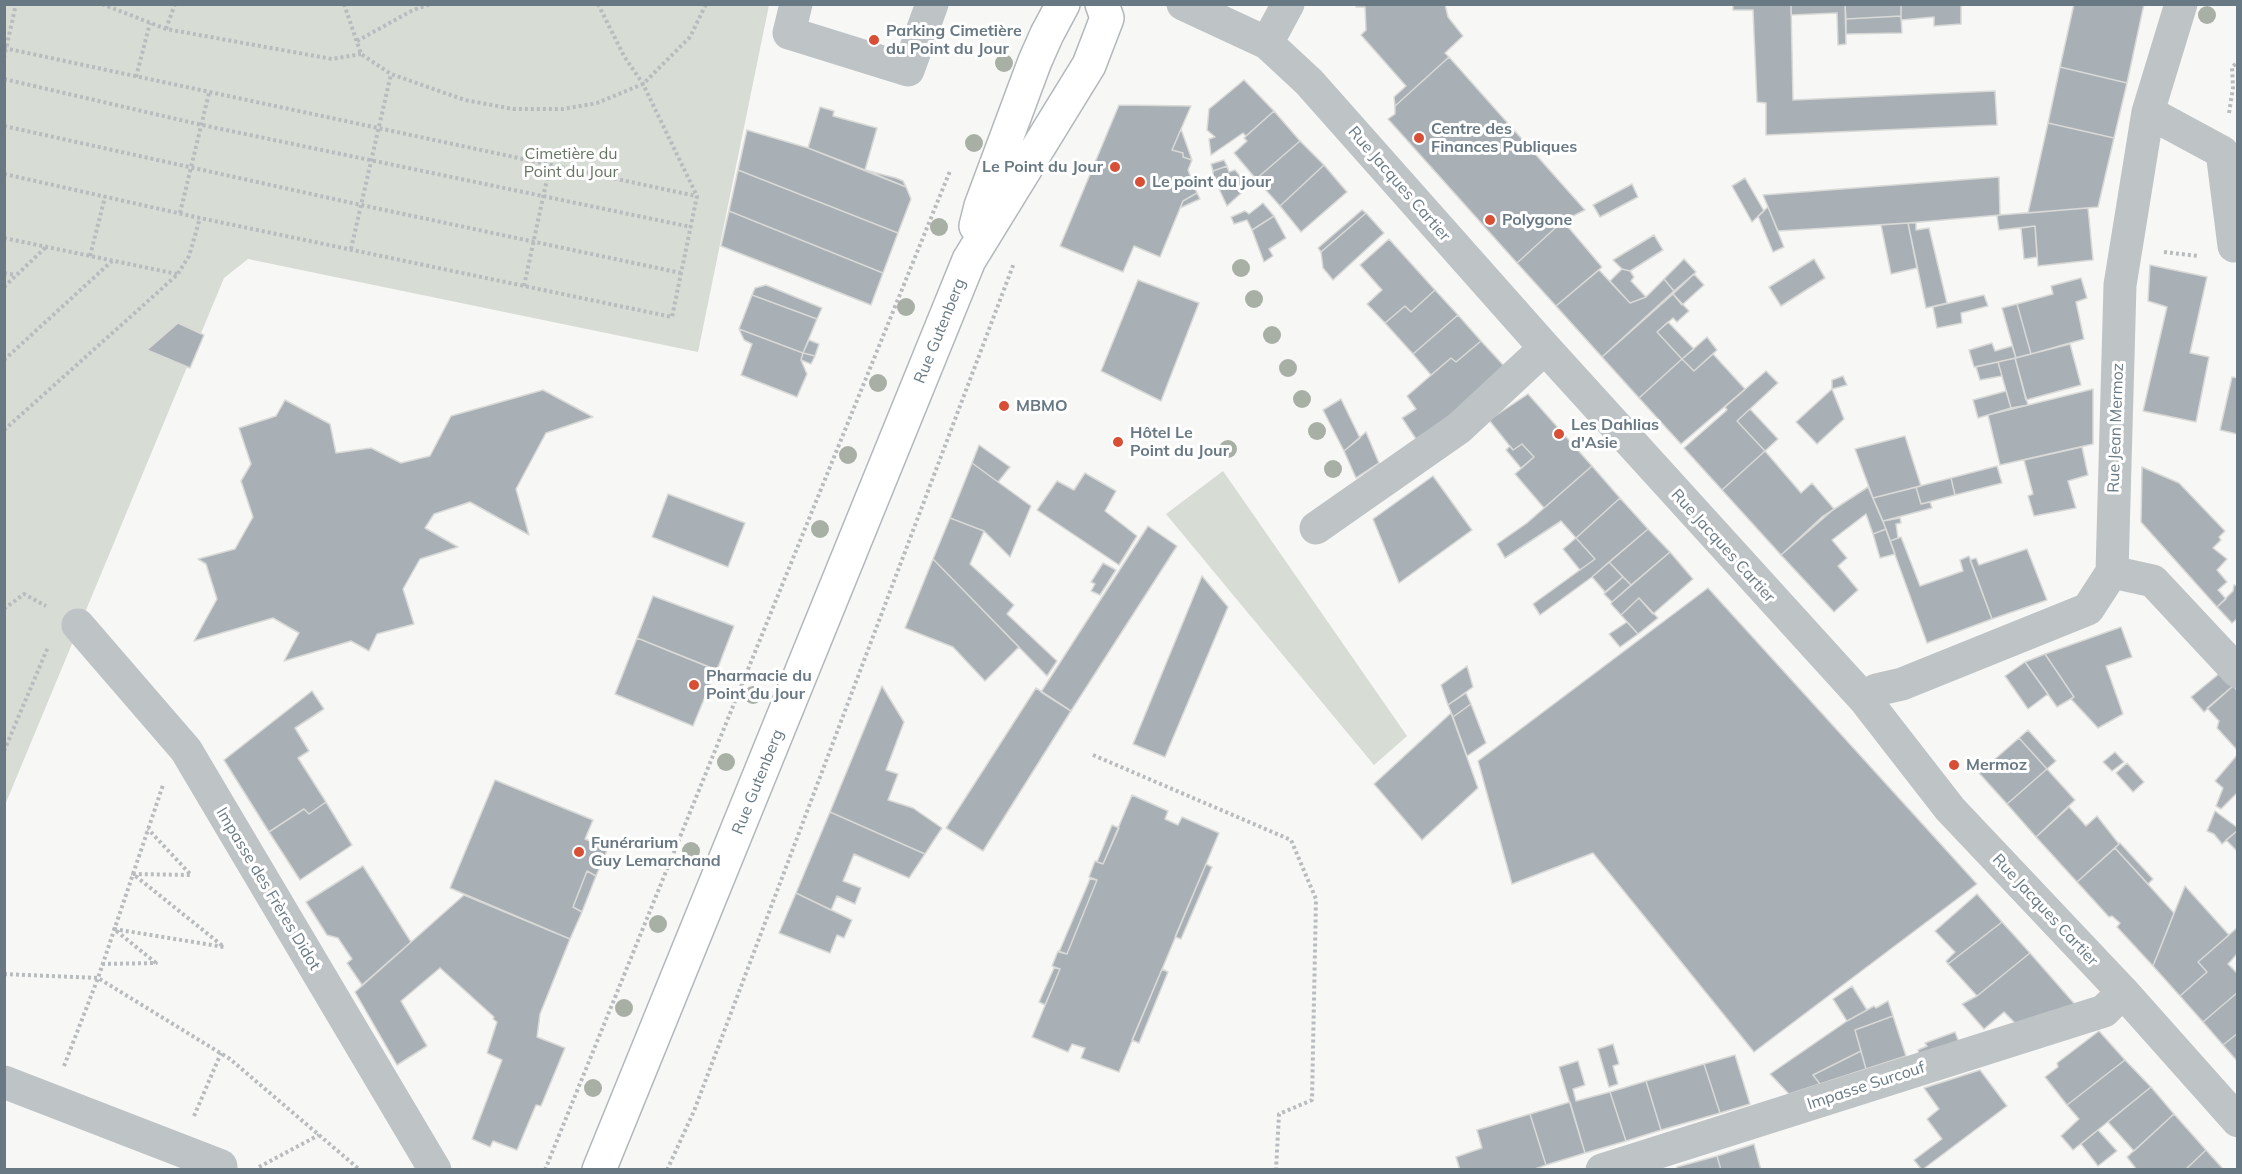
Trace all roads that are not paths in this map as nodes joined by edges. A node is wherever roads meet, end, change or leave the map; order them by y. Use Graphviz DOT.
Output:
graph roads {
  1 [pos="796,4"];
  2 [pos="932,4"];
  3 [pos="1064,4"];
  4 [pos="1102,4"];
  5 [pos="1183,4"];
  6 [pos="1288,4"];
  7 [pos="2181,4"];
  8 [pos="1267,43"];
  9 [pos="2148,112"];
  10 [pos="2234,246"];
  11 [pos="969,260"];
  12 [pos="1545,348"];
  13 [pos="1316,528"];
  14 [pos="2112,572"];
  15 [pos="70,620"];
  16 [pos="2238,672"];
  17 [pos="1866,701"];
  18 [pos="2123,992"];
  19 [pos="4,1082"];
  20 [pos="2238,1121"];
  21 [pos="221,1170"];
  22 [pos="435,1170"];
  23 [pos="599,1170"];
  24 [pos="1602,1170"];
  1 -- 2 [label="street"];
  3 -- 11 [label="main road, Rue Gutenberg"];
  4 -- 11 [label="main road, Rue Gutenberg"];
  5 -- 8 [label="street, Rue Jacques Cartier"];
  6 -- 8 [label="street"];
  7 -- 9 [label="street, Rue Jean Mermoz"];
  8 -- 12 [label="street, Rue Jacques Cartier"];
  9 -- 10 [label="street"];
  9 -- 14 [label="street, Rue Jean Mermoz"];
  11 -- 23 [label="main road, Rue Gutenberg"];
  12 -- 13 [label="street"];
  12 -- 17 [label="street, Rue Jacques Cartier"];
  14 -- 16 [label="street"];
  14 -- 17 [label="street"];
  15 -- 22 [label="street, Impasse des Frères Didot"];
  17 -- 18 [label="street, Rue Jacques Cartier"];
  18 -- 20 [label="street, Rue Jacques Cartier"];
  18 -- 24 [label="street, Impasse Surcouf"];
  19 -- 21 [label="street"];
}
